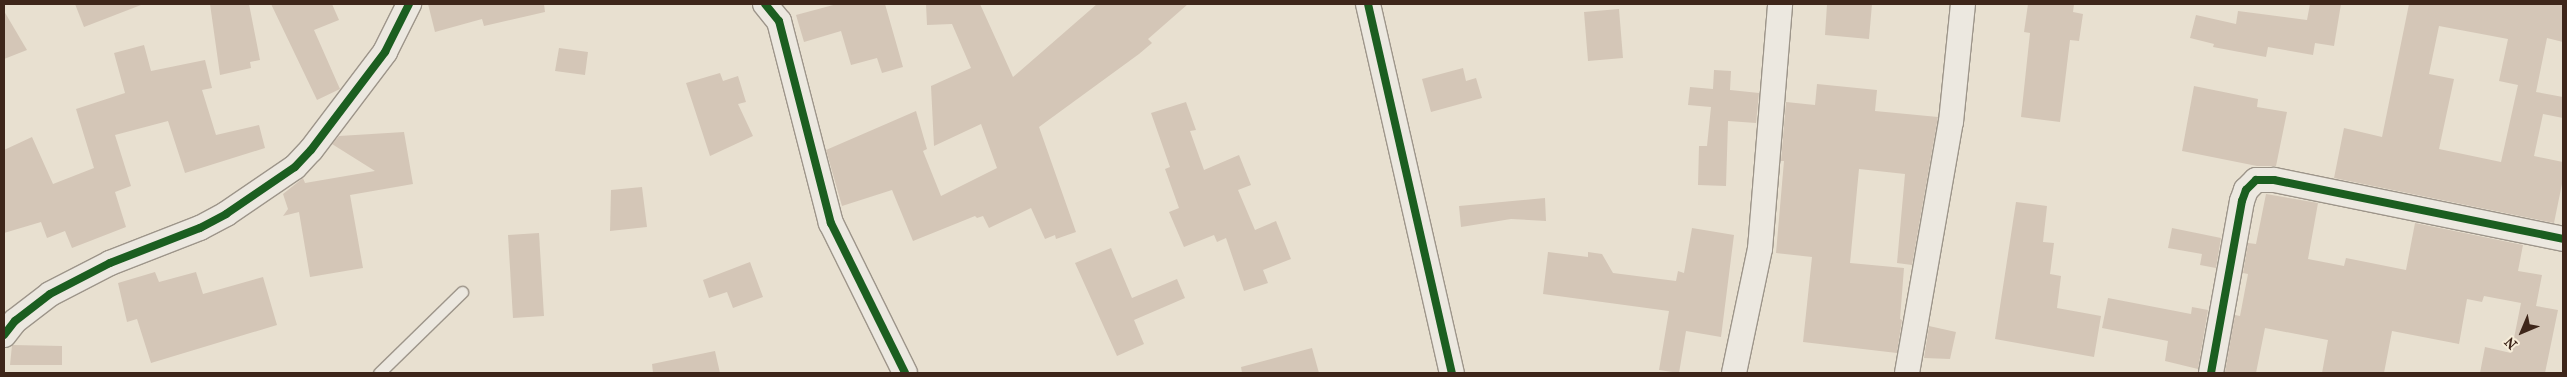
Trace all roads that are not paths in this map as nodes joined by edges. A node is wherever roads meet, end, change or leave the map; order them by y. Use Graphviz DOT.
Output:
graph roads {
  1 [pos="409,4"];
  2 [pos="765,4"];
  3 [pos="1368,4"];
  4 [pos="1780,4"];
  5 [pos="1963,4"];
  6 [pos="2563,238"];
  7 [pos="462,292"];
  8 [pos="4,335"];
  9 [pos="379,373"];
  10 [pos="905,373"];
  11 [pos="1452,373"];
  12 [pos="1734,373"];
  13 [pos="1907,373"];
  14 [pos="2211,373"];
  1 -- 8 [label="street"];
  2 -- 10 [label="street"];
  3 -- 11 [label="street"];
  4 -- 12 [label="street"];
  5 -- 13 [label="street"];
  6 -- 14 [label="street"];
  7 -- 9 [label="lane"];
}
